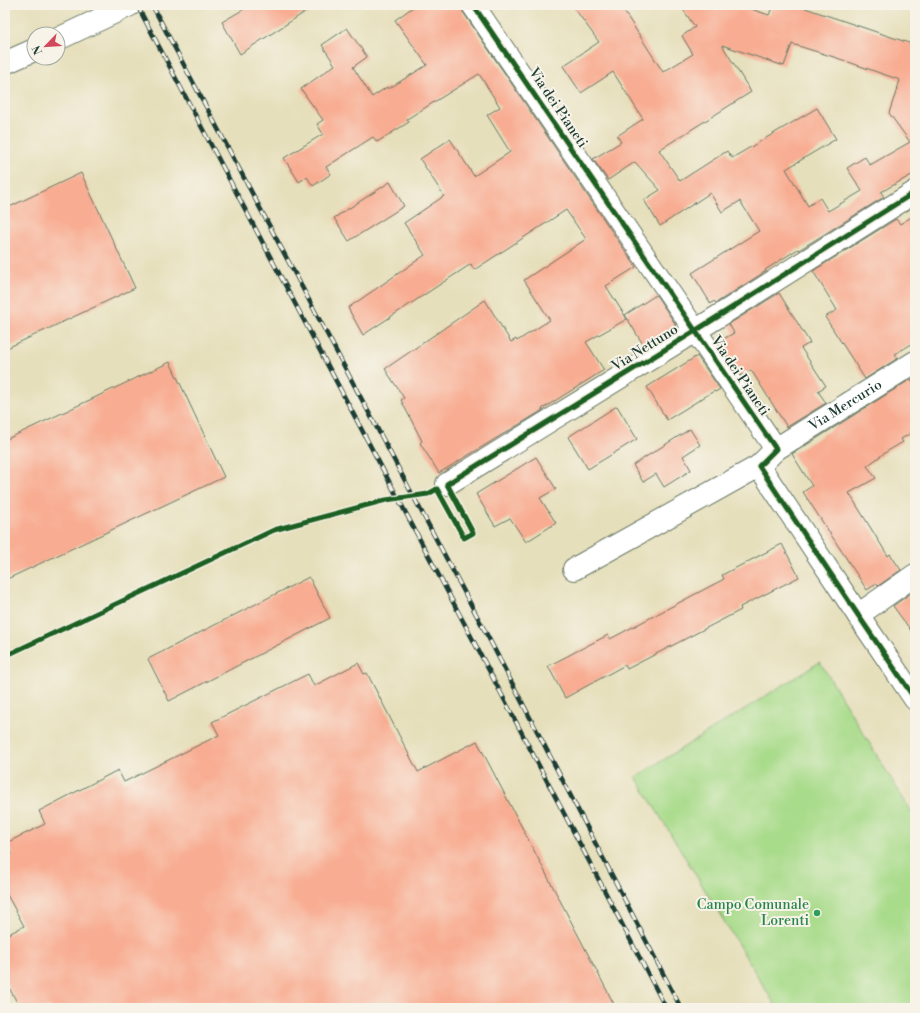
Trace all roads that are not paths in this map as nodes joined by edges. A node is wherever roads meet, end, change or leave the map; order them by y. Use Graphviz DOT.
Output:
graph roads {
  1 [pos="130,5"];
  2 [pos="473,5"];
  3 [pos="66,35"];
  4 [pos="26,54"];
  5 [pos="5,63"];
  6 [pos="915,192"];
  7 [pos="695,331"];
  8 [pos="915,362"];
  9 [pos="776,449"];
  10 [pos="759,466"];
  11 [pos="447,484"];
  12 [pos="574,569"];
  13 [pos="915,575"];
  14 [pos="858,615"];
  15 [pos="915,699"];
  1 -- 3 [label="street"];
  2 -- 7 [label="street, Via dei Pianeti"];
  4 -- 5 [label="street"];
  6 -- 7 [label="street, Via Nettuno"];
  7 -- 9 [label="street, Via dei Pianeti"];
  7 -- 11 [label="street, Via Nettuno"];
  8 -- 9 [label="street, Via Mercurio"];
  9 -- 10 [label="street"];
  10 -- 12 [label="street"];
  10 -- 14 [label="street"];
  13 -- 14 [label="street"];
  14 -- 15 [label="street"];
}
